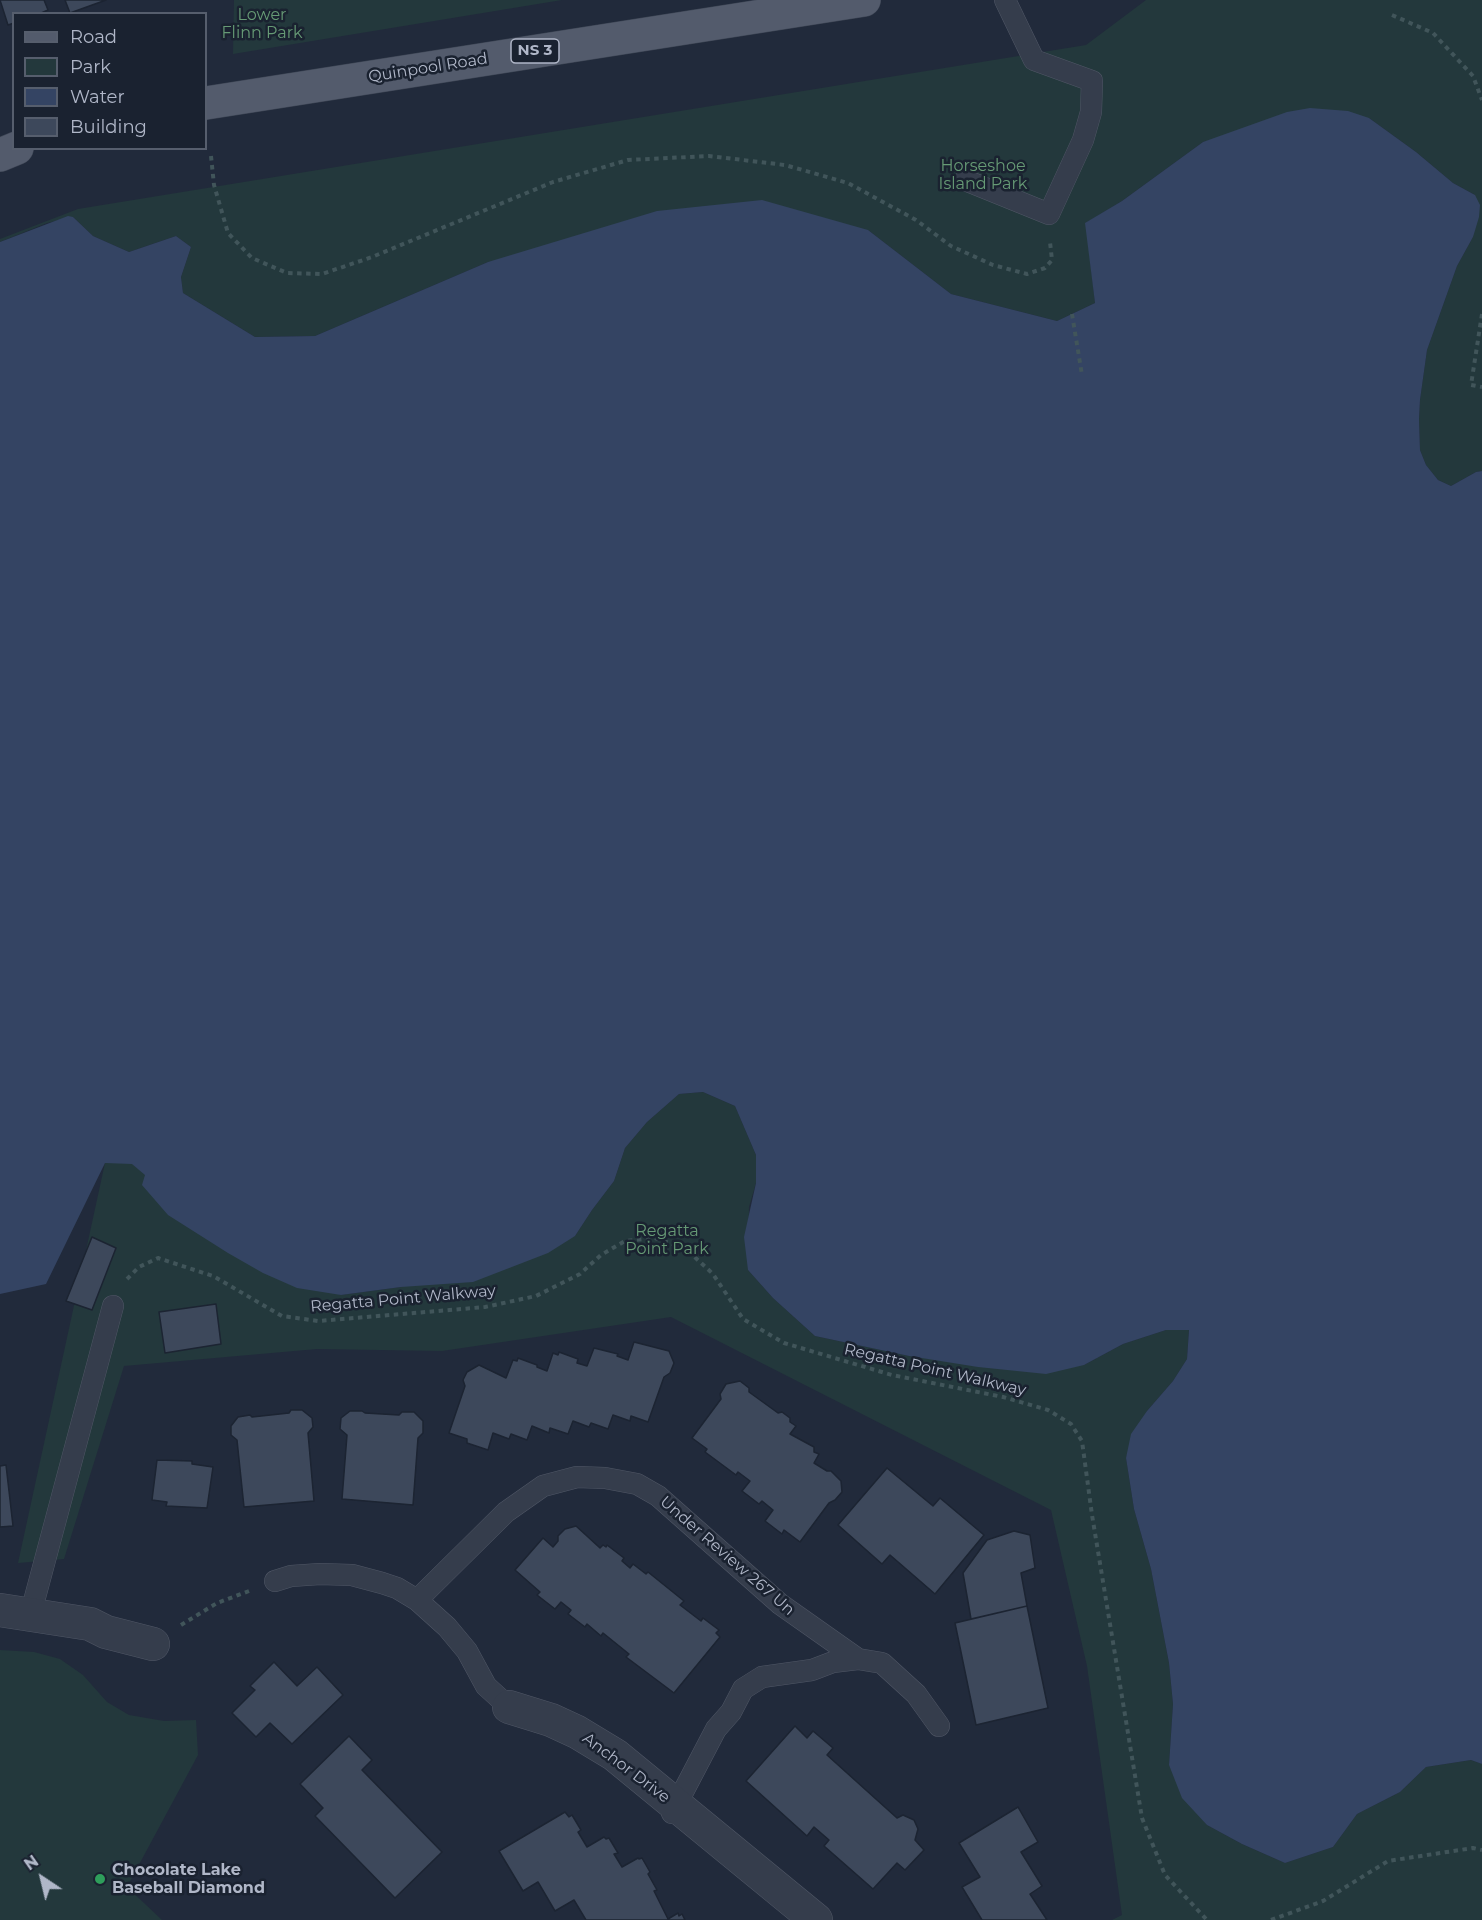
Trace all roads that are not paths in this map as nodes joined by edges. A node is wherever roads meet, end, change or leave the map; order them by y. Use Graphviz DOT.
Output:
graph roads {
  1 [pos="864,0"];
  2 [pos="1005,0"];
  3 [pos="207,102"];
  4 [pos="965,180"];
  5 [pos="113,1306"];
  6 [pos="275,1581"];
  7 [pos="417,1600"];
  8 [pos="15,1613"];
  9 [pos="153,1644"];
  10 [pos="858,1659"];
  11 [pos="510,1707"];
  12 [pos="939,1726"];
  13 [pos="680,1809"];
  14 [pos="816,1920"];
  1 -- 3 [label="main road, Quinpool Road / NS 3"];
  2 -- 4 [label="lane"];
  5 -- 8 [label="lane"];
  6 -- 7 [label="lane, Anchor Drive"];
  7 -- 10 [label="lane, Under Review 267 Un"];
  7 -- 11 [label="lane, Anchor Drive"];
  8 -- 9 [label="street"];
  10 -- 12 [label="lane"];
  10 -- 13 [label="lane"];
  11 -- 13 [label="street, Anchor Drive"];
  13 -- 14 [label="street, Anchor Drive"];
}
